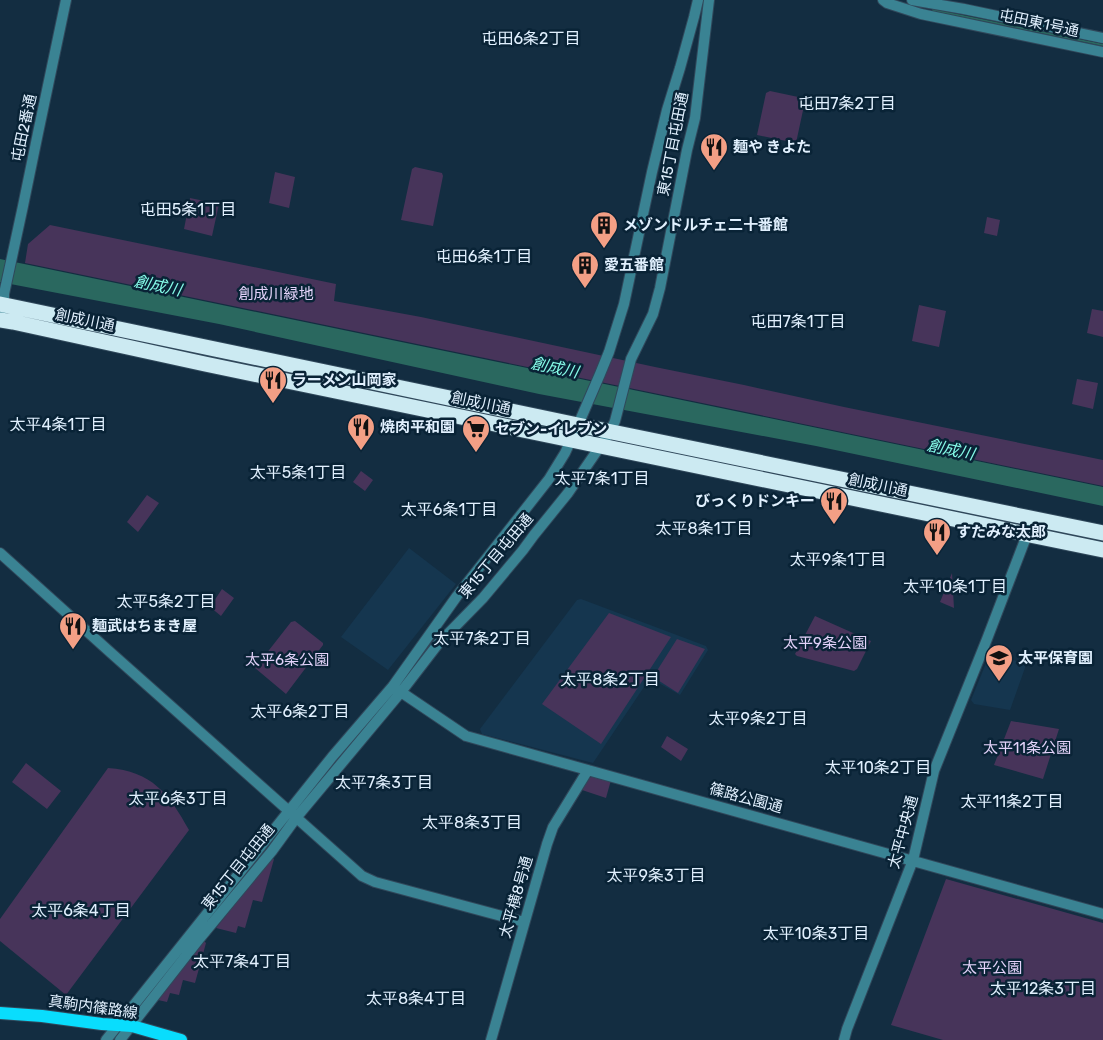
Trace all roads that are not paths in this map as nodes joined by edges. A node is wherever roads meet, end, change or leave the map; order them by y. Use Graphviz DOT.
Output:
graph roads {
  1 [pos="66,0"];
  2 [pos="698,0"];
  3 [pos="709,0"];
  4 [pos="883,0"];
  5 [pos="912,0"];
  6 [pos="1103,38"];
  7 [pos="1103,52"];
  8 [pos="2,304"];
  9 [pos="0,320"];
  10 [pos="575,432"];
  11 [pos="610,432"];
  12 [pos="601,446"];
  13 [pos="1033,519"];
  14 [pos="1103,533"];
  15 [pos="1028,534"];
  16 [pos="1103,550"];
  17 [pos="0,553"];
  18 [pos="397,689"];
  19 [pos="588,770"];
  20 [pos="292,815"];
  21 [pos="913,860"];
  22 [pos="1103,914"];
  23 [pos="524,922"];
  24 [pos="0,1013"];
  25 [pos="118,1025"];
  26 [pos="132,1026"];
  27 [pos="106,1040"];
  28 [pos="120,1040"];
  29 [pos="181,1040"];
  30 [pos="491,1040"];
  31 [pos="844,1040"];
  1 -- 8 [label="street, 屯田2番通"];
  2 -- 10 [label="street, 東15丁目屯田通"];
  3 -- 11 [label="street, 東15丁目屯田通"];
  4 -- 7 [label="street, 屯田東1号通"];
  5 -- 6 [label="street, 屯田東1号通"];
  8 -- 9 [label="street, 屯田2番通"];
  8 -- 10 [label="highway, 創成川通"];
  9 -- 10 [label="highway, 創成川通"];
  10 -- 11 [label="highway, 創成川通"];
  10 -- 12 [label="highway, 創成川通"];
  10 -- 18 [label="street, 東15丁目屯田通"];
  11 -- 12 [label="street, 東15丁目屯田通"];
  11 -- 13 [label="highway, 創成川通"];
  12 -- 15 [label="highway, 創成川通"];
  12 -- 18 [label="street, 東15丁目屯田通"];
  13 -- 14 [label="highway, 創成川通"];
  13 -- 15 [label="street, 太平中央通"];
  15 -- 16 [label="highway, 創成川通"];
  15 -- 21 [label="street, 太平中央通"];
  17 -- 20 [label="street"];
  18 -- 19 [label="street, 篠路公園通"];
  18 -- 20 [label="street, 東15丁目屯田通"];
  19 -- 21 [label="street, 篠路公園通"];
  19 -- 23 [label="street, 太平横8号通"];
  20 -- 23 [label="street"];
  20 -- 25 [label="street, 東15丁目屯田通"];
  20 -- 26 [label="street, 東15丁目屯田通"];
  21 -- 22 [label="street, 篠路公園通"];
  21 -- 31 [label="street, 太平中央通"];
  23 -- 30 [label="street, 太平横8号通"];
  24 -- 25 [label="main road, 真駒内篠路線"];
  25 -- 26 [label="main road, 真駒内篠路線"];
  25 -- 27 [label="street, 東15丁目屯田通"];
  26 -- 28 [label="street, 東15丁目屯田通"];
  26 -- 29 [label="main road, 真駒内篠路線"];
}
